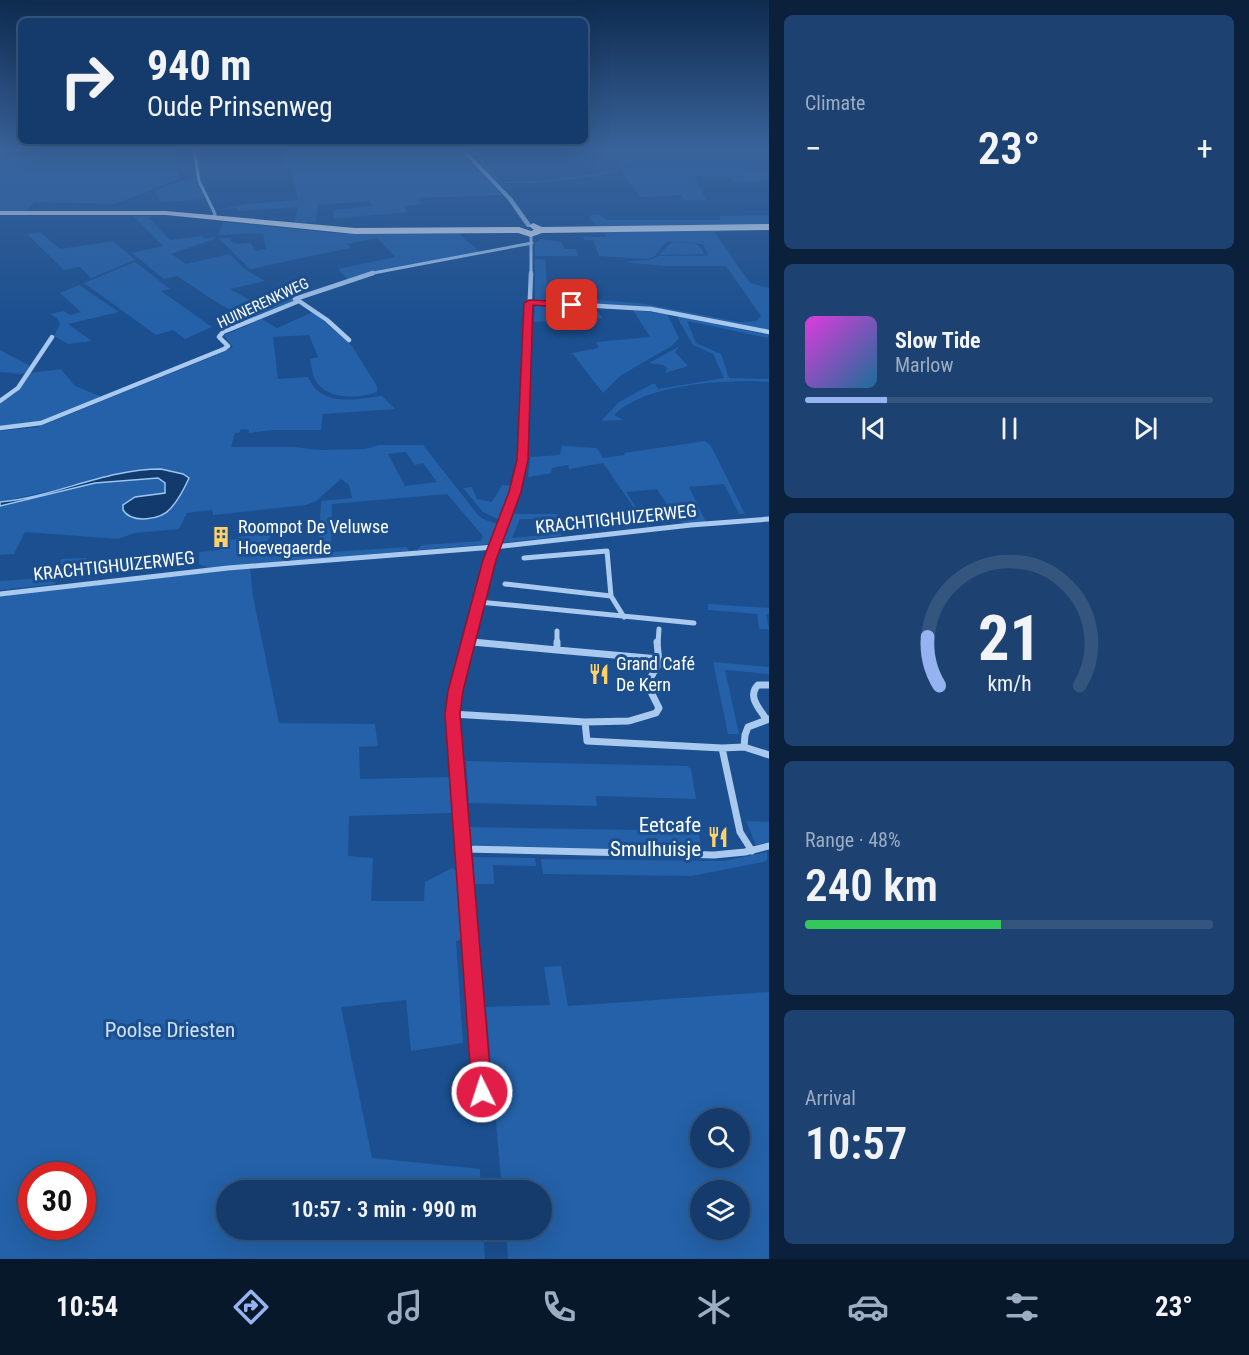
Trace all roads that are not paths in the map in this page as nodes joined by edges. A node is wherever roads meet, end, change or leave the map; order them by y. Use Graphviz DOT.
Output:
graph roads {
  1 [pos="212,208"];
  2 [pos="515,208"];
  3 [pos="0,213"];
  4 [pos="216,218"];
  5 [pos="769,226"];
  6 [pos="530,234"];
  7 [pos="299,301"];
  8 [pos="529,303"];
  9 [pos="769,332"];
  10 [pos="52,337"];
  11 [pos="349,340"];
  12 [pos="0,401"];
  13 [pos="0,428"];
  14 [pos="769,519"];
  15 [pos="494,547"];
  16 [pos="524,558"];
  17 [pos="505,584"];
  18 [pos="0,594"];
  19 [pos="611,596"];
  20 [pos="479,602"];
  21 [pos="624,617"];
  22 [pos="694,623"];
  23 [pos="659,629"];
  24 [pos="557,630"];
  25 [pos="469,642"];
  26 [pos="557,650"];
  27 [pos="659,658"];
  28 [pos="769,685"];
  29 [pos="452,714"];
  30 [pos="768,719"];
  31 [pos="585,722"];
  32 [pos="744,747"];
  33 [pos="722,748"];
  34 [pos="769,755"];
  35 [pos="769,846"];
  36 [pos="463,849"];
  37 [pos="752,851"];
  38 [pos="482,1092"];
  1 -- 4 [label="street"];
  2 -- 6 [label="street"];
  3 -- 4 [label="main road"];
  4 -- 6 [label="main road"];
  5 -- 6 [label="main road"];
  6 -- 7 [label="street, HUINERENKWEG"];
  6 -- 8 [label="street"];
  7 -- 11 [label="street"];
  7 -- 13 [label="street, HUINERENKWEG"];
  8 -- 9 [label="street"];
  8 -- 15 [label="street"];
  10 -- 12 [label="street"];
  14 -- 15 [label="street, KRACHTIGHUIZERWEG"];
  15 -- 18 [label="street, KRACHTIGHUIZERWEG"];
  15 -- 20 [label="street"];
  16 -- 19 [label="street"];
  17 -- 19 [label="street"];
  19 -- 21 [label="street"];
  20 -- 21 [label="street"];
  20 -- 25 [label="street"];
  21 -- 22 [label="street"];
  23 -- 27 [label="street"];
  24 -- 26 [label="street"];
  25 -- 26 [label="street"];
  25 -- 29 [label="street"];
  26 -- 27 [label="street"];
  27 -- 31 [label="street"];
  28 -- 30 [label="street"];
  29 -- 31 [label="street"];
  29 -- 36 [label="street"];
  30 -- 32 [label="street"];
  31 -- 33 [label="street"];
  32 -- 33 [label="street"];
  32 -- 34 [label="street"];
  33 -- 37 [label="street"];
  35 -- 37 [label="street"];
  36 -- 37 [label="street"];
  36 -- 38 [label="street"];
}
